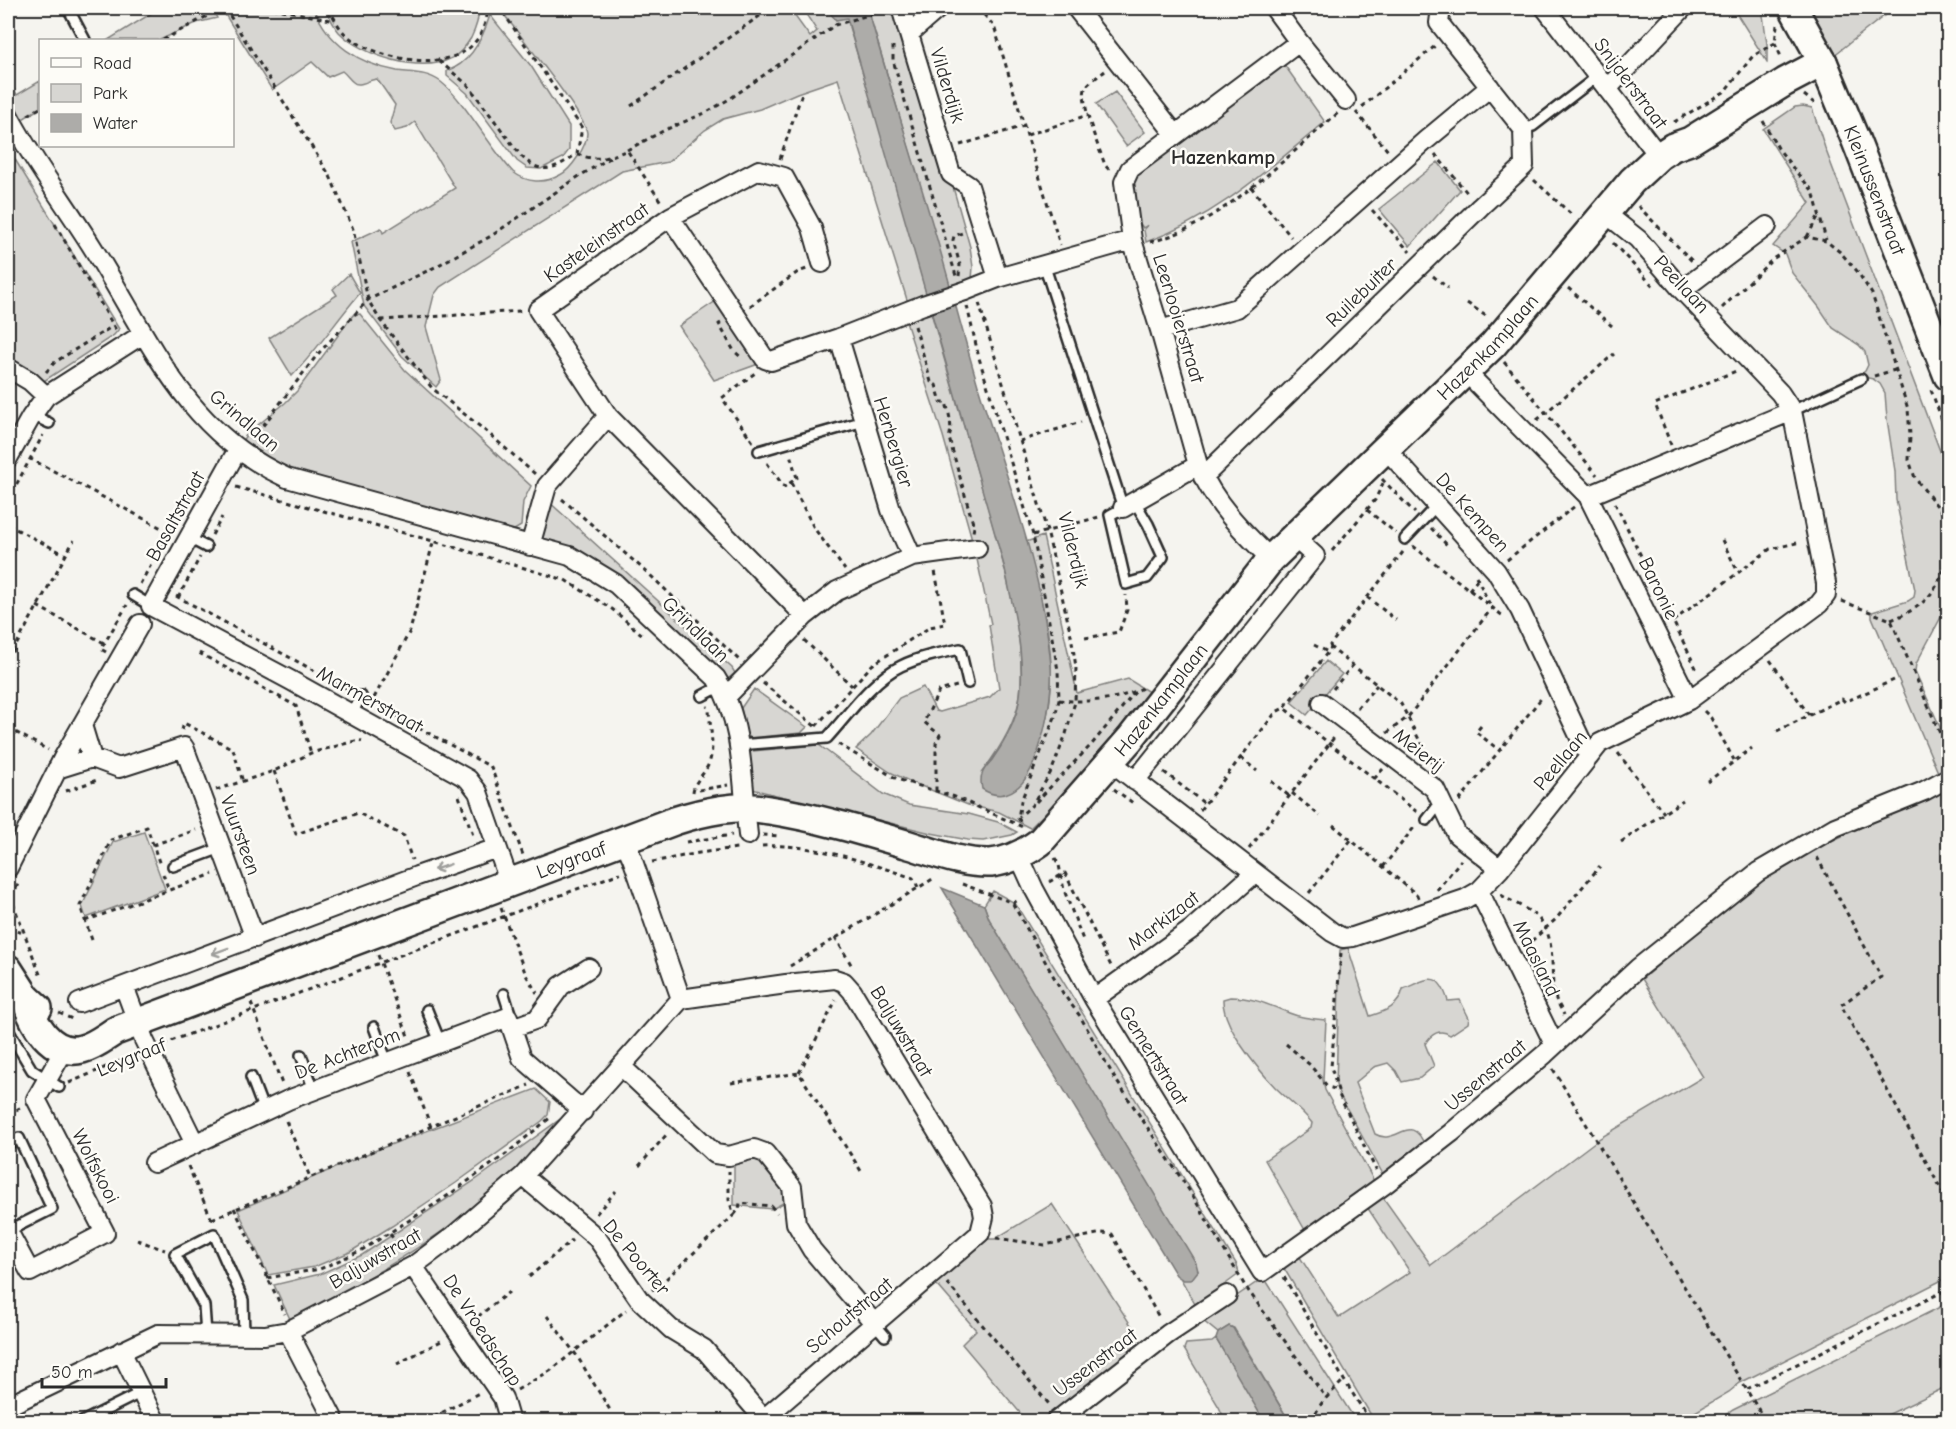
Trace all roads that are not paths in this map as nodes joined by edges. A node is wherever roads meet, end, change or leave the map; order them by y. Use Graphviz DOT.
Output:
graph roads {
  1 [pos="68,8"];
  2 [pos="939,8"];
  3 [pos="1076,8"];
  4 [pos="1274,8"];
  5 [pos="1441,8"];
  6 [pos="1545,8"];
  7 [pos="1683,8"];
  8 [pos="894,11"];
  9 [pos="1784,12"];
  10 [pos="909,34"];
  11 [pos="85,39"];
  12 [pos="1299,42"];
  13 [pos="1818,54"];
  14 [pos="1602,83"];
  15 [pos="1490,87"];
  16 [pos="1350,105"];
  17 [pos="8,114"];
  18 [pos="1523,129"];
  19 [pos="1175,135"];
  20 [pos="1666,152"];
  21 [pos="670,217"];
  22 [pos="1612,225"];
  23 [pos="1767,226"];
  24 [pos="1133,243"];
  25 [pos="822,262"];
  26 [pos="1044,264"];
  27 [pos="998,278"];
  28 [pos="1682,290"];
  29 [pos="1160,330"];
  30 [pos="143,334"];
  31 [pos="839,338"];
  32 [pos="8,368"];
  33 [pos="1466,372"];
  34 [pos="1861,379"];
  35 [pos="1939,380"];
  36 [pos="40,390"];
  37 [pos="1792,411"];
  38 [pos="32,415"];
  39 [pos="608,416"];
  40 [pos="864,421"];
  41 [pos="49,423"];
  42 [pos="759,451"];
  43 [pos="241,452"];
  44 [pos="10,453"];
  45 [pos="1392,455"];
  46 [pos="1201,471"];
  47 [pos="1588,496"];
  48 [pos="1437,505"];
  49 [pos="1123,508"];
  50 [pos="1294,537"];
  51 [pos="188,540"];
  52 [pos="1407,541"];
  53 [pos="530,546"];
  54 [pos="206,547"];
  55 [pos="977,548"];
  56 [pos="912,557"];
  57 [pos="1271,560"];
  58 [pos="133,595"];
  59 [pos="151,606"];
  60 [pos="799,622"];
  61 [pos="140,624"];
  62 [pos="968,683"];
  63 [pos="724,691"];
  64 [pos="362,696"];
  65 [pos="702,696"];
  66 [pos="1322,703"];
  67 [pos="1696,705"];
  68 [pos="352,714"];
  69 [pos="82,725"];
  70 [pos="738,745"];
  71 [pos="1589,757"];
  72 [pos="92,758"];
  73 [pos="1110,761"];
  74 [pos="60,764"];
  75 [pos="1948,778"];
  76 [pos="1135,781"];
  77 [pos="745,808"];
  78 [pos="1444,809"];
  79 [pos="1427,820"];
  80 [pos="624,840"];
  81 [pos="748,843"];
  82 [pos="1039,847"];
  83 [pos="220,848"];
  84 [pos="488,851"];
  85 [pos="173,866"];
  86 [pos="1500,869"];
  87 [pos="14,873"];
  88 [pos="1256,873"];
  89 [pos="1479,891"];
  90 [pos="506,898"];
  91 [pos="255,938"];
  92 [pos="589,968"];
  93 [pos="8,969"];
  94 [pos="124,986"];
  95 [pos="25,994"];
  96 [pos="504,994"];
  97 [pos="681,999"];
  98 [pos="1094,999"];
  99 [pos="79,1003"];
  100 [pos="427,1010"];
  101 [pos="128,1020"];
  102 [pos="510,1022"];
  103 [pos="374,1027"];
  104 [pos="8,1030"];
  105 [pos="440,1042"];
  106 [pos="1549,1049"];
  107 [pos="301,1056"];
  108 [pos="401,1057"];
  109 [pos="59,1059"];
  110 [pos="622,1067"];
  111 [pos="251,1077"];
  112 [pos="53,1084"];
  113 [pos="314,1090"];
  114 [pos="277,1105"];
  115 [pos="577,1106"];
  116 [pos="8,1144"];
  117 [pos="188,1147"];
  118 [pos="154,1163"];
  119 [pos="523,1176"];
  120 [pos="8,1231"];
  121 [pos="974,1239"];
  122 [pos="413,1266"];
  123 [pos="1269,1267"];
  124 [pos="1227,1295"];
  125 [pos="291,1330"];
  126 [pos="879,1330"];
  127 [pos="206,1334"];
  128 [pos="244,1335"];
  129 [pos="121,1351"];
  130 [pos="142,1392"];
  131 [pos="8,1406"];
  132 [pos="1058,1419"];
  133 [pos="155,1421"];
  134 [pos="245,1421"];
  135 [pos="763,1421"];
  136 [pos="82,1422"];
  137 [pos="335,1422"];
  138 [pos="510,1422"];
  1 -- 11 [label="lane"];
  2 -- 10 [label="street, Vilderdijk"];
  3 -- 19 [label="street"];
  4 -- 12 [label="street"];
  5 -- 15 [label="street"];
  6 -- 14 [label="street, Snijderstraat"];
  7 -- 14 [label="street"];
  8 -- 10 [label="street, Vilderdijk"];
  9 -- 13 [label="street, Kleinussenstraat"];
  10 -- 27 [label="street, Vilderdijk"];
  12 -- 16 [label="street"];
  12 -- 19 [label="street"];
  13 -- 20 [label="street, Hazenkamplaan"];
  13 -- 20 [label="street, Hazenkamplaan"];
  13 -- 35 [label="street, Kleinussenstraat"];
  14 -- 18 [label="lane"];
  14 -- 20 [label="street, Snijderstraat"];
  15 -- 18 [label="street"];
  15 -- 29 [label="street"];
  17 -- 30 [label="street, Grindlaan"];
  18 -- 46 [label="street, Ruilebuiter"];
  19 -- 24 [label="street, Leerlooierstraat"];
  20 -- 22 [label="street, Hazenkamplaan"];
  21 -- 25 [label="street"];
  21 -- 31 [label="street, Kasteleinstraat"];
  21 -- 39 [label="street, Kasteleinstraat"];
  22 -- 28 [label="street, Peellaan"];
  22 -- 33 [label="street, Hazenkamplaan"];
  23 -- 28 [label="street, Peellaan"];
  24 -- 26 [label="street"];
  24 -- 29 [label="street, Leerlooierstraat"];
  26 -- 27 [label="street"];
  26 -- 49 [label="lane"];
  27 -- 31 [label="street, bridge"];
  28 -- 37 [label="street, Peellaan"];
  29 -- 46 [label="street, Leerlooierstraat"];
  30 -- 36 [label="street"];
  30 -- 43 [label="street, Grindlaan"];
  31 -- 40 [label="street, Herbergier"];
  32 -- 36 [label="street"];
  33 -- 45 [label="street, Hazenkamplaan"];
  33 -- 47 [label="street, Baronie"];
  34 -- 37 [label="lane"];
  36 -- 38 [label="street"];
  37 -- 47 [label="street"];
  37 -- 67 [label="street, Peellaan"];
  38 -- 41 [label="lane"];
  38 -- 44 [label="street"];
  39 -- 53 [label="street"];
  39 -- 60 [label="street, Kasteleinstraat"];
  40 -- 42 [label="lane"];
  40 -- 56 [label="street, Herbergier"];
  43 -- 51 [label="street, Basaltstraat"];
  43 -- 53 [label="street, Grindlaan"];
  45 -- 48 [label="street, De Kempen"];
  45 -- 50 [label="street, Hazenkamplaan"];
  46 -- 49 [label="street"];
  46 -- 57 [label="street, Leerlooierstraat"];
  47 -- 67 [label="street, Baronie"];
  48 -- 52 [label="lane"];
  48 -- 71 [label="street, De Kempen"];
  49 -- 49 [label="lane"];
  50 -- 57 [label="street, Hazenkamplaan"];
  50 -- 76 [label="street, Hazenkamplaan"];
  51 -- 54 [label="lane"];
  51 -- 59 [label="street, Basaltstraat"];
  53 -- 63 [label="street, Grindlaan"];
  55 -- 56 [label="street"];
  56 -- 60 [label="street"];
  57 -- 73 [label="street, Hazenkamplaan"];
  58 -- 59 [label="lane"];
  59 -- 68 [label="street, Marmerstraat"];
  60 -- 63 [label="street"];
  61 -- 69 [label="street"];
  62 -- 70 [label="lane"];
  63 -- 65 [label="lane"];
  63 -- 70 [label="street, Grindlaan"];
  64 -- 68 [label="lane"];
  66 -- 78 [label="street, Meierij"];
  67 -- 71 [label="street, Peellaan"];
  68 -- 84 [label="street, Marmerstraat"];
  69 -- 72 [label="street"];
  69 -- 74 [label="street"];
  70 -- 77 [label="street, Grindlaan"];
  71 -- 86 [label="street, Peellaan"];
  72 -- 74 [label="street"];
  72 -- 83 [label="street, Vuursteen"];
  73 -- 76 [label="street"];
  73 -- 82 [label="street, Hazenkamplaan"];
  74 -- 87 [label="street"];
  75 -- 106 [label="street, Ussenstraat"];
  76 -- 88 [label="street"];
  77 -- 80 [label="street, Leygraaf"];
  77 -- 81 [label="street, Grindlaan"];
  77 -- 82 [label="street, Leygraaf"];
  78 -- 79 [label="lane"];
  78 -- 86 [label="street, Meierij"];
  80 -- 90 [label="street, Leygraaf"];
  80 -- 97 [label="street"];
  82 -- 98 [label="street, Gemertstraat"];
  83 -- 85 [label="lane"];
  83 -- 91 [label="street, Vuursteen"];
  84 -- 90 [label="street, Marmerstraat"];
  84 -- 91 [label="street, one-way"];
  86 -- 89 [label="street, Peellaan"];
  88 -- 89 [label="street, Peellaan"];
  88 -- 98 [label="street, Markizaat"];
  89 -- 106 [label="street, Maasland"];
  90 -- 101 [label="street, Leygraaf"];
  91 -- 94 [label="street, one-way"];
  92 -- 102 [label="street, De Achterom"];
  93 -- 95 [label="street, Leygraaf"];
  94 -- 99 [label="street"];
  94 -- 101 [label="street"];
  95 -- 101 [label="street, Leygraaf"];
  96 -- 102 [label="lane"];
  97 -- 110 [label="street, Baljuwstraat"];
  97 -- 121 [label="street, Baljuwstraat"];
  98 -- 123 [label="street, Gemertstraat"];
  100 -- 105 [label="lane"];
  101 -- 117 [label="street"];
  102 -- 105 [label="street, De Achterom"];
  102 -- 115 [label="street"];
  103 -- 108 [label="lane"];
  104 -- 112 [label="lane"];
  105 -- 108 [label="street, De Achterom"];
  106 -- 123 [label="street, Ussenstraat"];
  107 -- 113 [label="lane"];
  108 -- 113 [label="street, De Achterom"];
  109 -- 112 [label="street"];
  110 -- 115 [label="street, Baljuwstraat"];
  110 -- 126 [label="street"];
  111 -- 114 [label="lane"];
  112 -- 120 [label="street, Wolfskooi"];
  113 -- 114 [label="street, De Achterom"];
  114 -- 117 [label="street, De Achterom"];
  115 -- 119 [label="street, Baljuwstraat"];
  116 -- 120 [label="lane, Wolfskooi"];
  117 -- 118 [label="street, De Achterom"];
  119 -- 122 [label="street, Baljuwstraat"];
  119 -- 135 [label="street, De Poorter"];
  121 -- 126 [label="street, Schoutstraat"];
  122 -- 125 [label="street, Baljuwstraat"];
  122 -- 138 [label="street, De Vroedschap"];
  124 -- 132 [label="street, Ussenstraat"];
  125 -- 128 [label="street, Baljuwstraat"];
  125 -- 137 [label="street"];
  126 -- 135 [label="street, Schoutstraat"];
  127 -- 128 [label="street, Baljuwstraat"];
  127 -- 128 [label="lane"];
  127 -- 129 [label="street, Baljuwstraat"];
  129 -- 130 [label="street"];
  129 -- 131 [label="street, Baljuwstraat"];
  130 -- 133 [label="street"];
  130 -- 136 [label="lane"];
  133 -- 134 [label="lane"];
}
